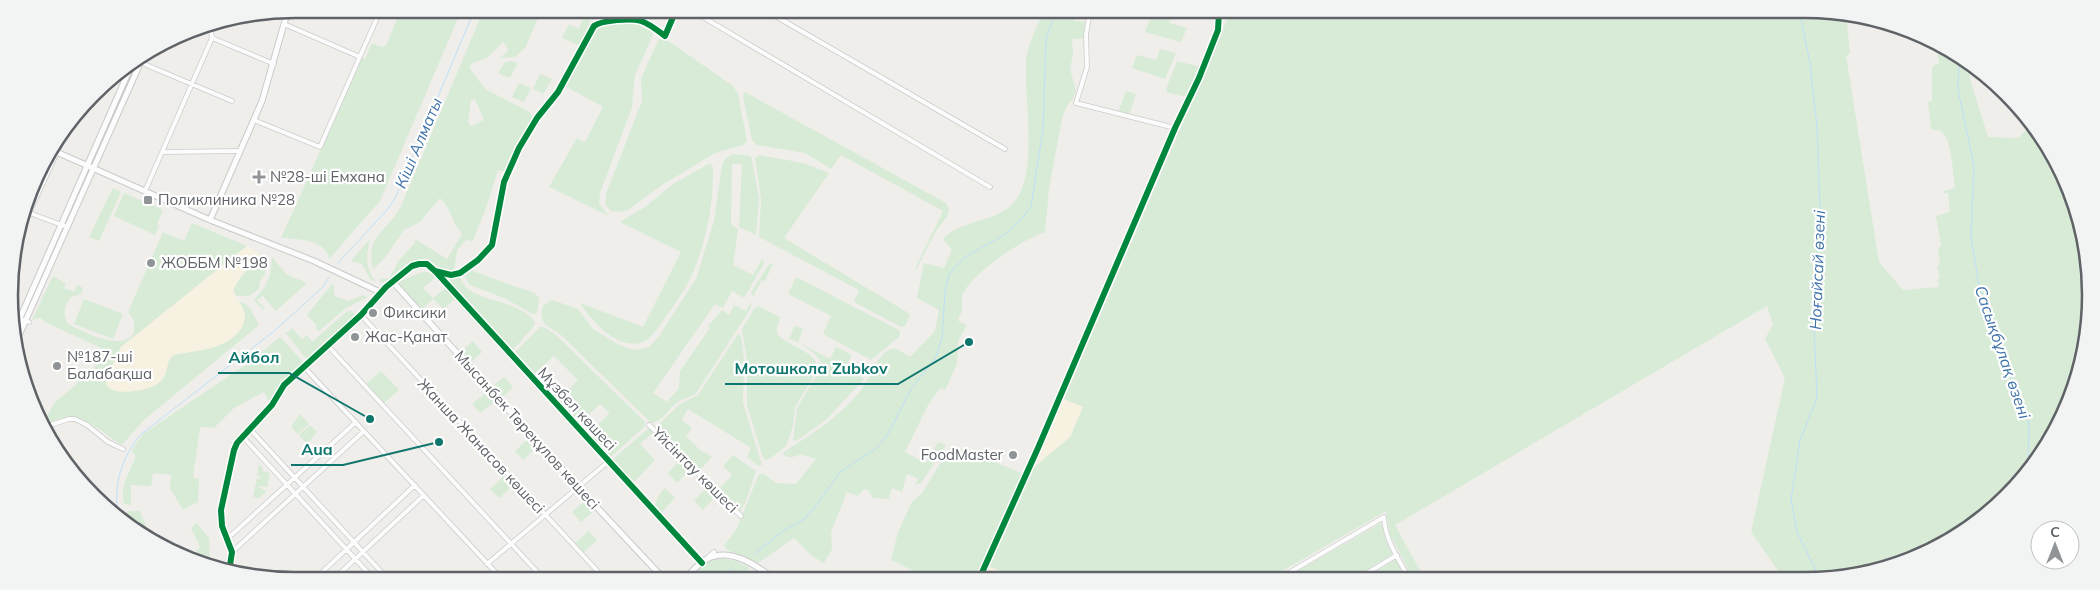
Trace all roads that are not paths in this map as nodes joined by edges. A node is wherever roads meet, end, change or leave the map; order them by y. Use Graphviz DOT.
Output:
graph roads {
  1 [pos="286,18"];
  2 [pos="377,18"];
  3 [pos="673,18"];
  4 [pos="705,18"];
  5 [pos="779,18"];
  6 [pos="1089,18"];
  7 [pos="1219,18"];
  8 [pos="284,24"];
  9 [pos="211,31"];
  10 [pos="212,38"];
  11 [pos="360,57"];
  12 [pos="144,62"];
  13 [pos="274,64"];
  14 [pos="137,67"];
  15 [pos="128,74"];
  16 [pos="192,84"];
  17 [pos="232,101"];
  18 [pos="254,120"];
  19 [pos="1175,128"];
  20 [pos="1005,149"];
  21 [pos="240,151"];
  22 [pos="163,152"];
  23 [pos="57,153"];
  24 [pos="87,166"];
  25 [pos="93,168"];
  26 [pos="990,187"];
  27 [pos="145,191"];
  28 [pos="30,213"];
  29 [pos="210,220"];
  30 [pos="61,225"];
  31 [pos="67,227"];
  32 [pos="435,271"];
  33 [pos="393,282"];
  34 [pos="380,292"];
  35 [pos="361,315"];
  36 [pos="19,319"];
  37 [pos="24,321"];
  38 [pos="20,332"];
  39 [pos="328,346"];
  40 [pos="304,367"];
  41 [pos="356,422"];
  42 [pos="50,425"];
  43 [pos="649,425"];
  44 [pos="250,429"];
  45 [pos="364,431"];
  46 [pos="243,437"];
  47 [pos="123,449"];
  48 [pos="608,461"];
  49 [pos="294,478"];
  50 [pos="287,484"];
  51 [pos="415,485"];
  52 [pos="303,487"];
  53 [pos="578,487"];
  54 [pos="296,494"];
  55 [pos="424,495"];
  56 [pos="545,515"];
  57 [pos="741,516"];
  58 [pos="227,539"];
  59 [pos="354,542"];
  60 [pos="511,544"];
  61 [pos="346,549"];
  62 [pos="232,552"];
  63 [pos="363,552"];
  64 [pos="714,552"];
  65 [pos="1397,555"];
  66 [pos="355,559"];
  67 [pos="703,561"];
  68 [pos="487,564"];
  69 [pos="230,565"];
  70 [pos="322,572"];
  71 [pos="341,572"];
  72 [pos="367,572"];
  73 [pos="381,572"];
  74 [pos="495,572"];
  75 [pos="537,572"];
  76 [pos="598,572"];
  77 [pos="657,572"];
  78 [pos="691,572"];
  79 [pos="763,572"];
  80 [pos="982,572"];
  81 [pos="1290,572"];
  82 [pos="1369,572"];
  83 [pos="1406,572"];
  1 -- 8 [label="street"];
  2 -- 11 [label="street"];
  3 -- 32 [label="street"];
  4 -- 26 [label="street"];
  5 -- 20 [label="street"];
  6 -- 19 [label="street"];
  7 -- 19 [label="street"];
  8 -- 11 [label="street"];
  8 -- 13 [label="street"];
  9 -- 10 [label="street"];
  10 -- 13 [label="street"];
  10 -- 16 [label="street"];
  11 -- 18 [label="street"];
  12 -- 16 [label="street"];
  13 -- 18 [label="street"];
  14 -- 25 [label="street"];
  15 -- 24 [label="street"];
  16 -- 17 [label="street"];
  16 -- 22 [label="street"];
  18 -- 21 [label="street"];
  19 -- 80 [label="street"];
  21 -- 22 [label="street"];
  21 -- 29 [label="street"];
  22 -- 27 [label="street"];
  23 -- 24 [label="street"];
  24 -- 25 [label="street"];
  24 -- 30 [label="street"];
  25 -- 27 [label="street"];
  25 -- 31 [label="street"];
  27 -- 29 [label="street"];
  28 -- 30 [label="street"];
  29 -- 34 [label="street"];
  30 -- 31 [label="street"];
  30 -- 37 [label="street"];
  31 -- 37 [label="street"];
  32 -- 33 [label="street"];
  32 -- 48 [label="street, Мұзбел көшесі"];
  33 -- 34 [label="street"];
  33 -- 53 [label="street, Мысанбек Төреқұлов көшесі"];
  34 -- 35 [label="street"];
  35 -- 39 [label="street"];
  35 -- 56 [label="street, Жанша Жанасов көшесі"];
  36 -- 37 [label="street"];
  37 -- 38 [label="street"];
  39 -- 40 [label="street"];
  39 -- 60 [label="street"];
  40 -- 41 [label="street"];
  40 -- 44 [label="street"];
  41 -- 45 [label="street"];
  41 -- 49 [label="street"];
  42 -- 47 [label="street"];
  43 -- 57 [label="street, Үйсінтау көшесі"];
  44 -- 46 [label="street"];
  44 -- 49 [label="street"];
  45 -- 51 [label="street"];
  45 -- 52 [label="street"];
  46 -- 50 [label="street"];
  46 -- 58 [label="street"];
  48 -- 53 [label="street"];
  48 -- 67 [label="street, Мұзбел көшесі"];
  49 -- 50 [label="street"];
  49 -- 52 [label="street"];
  50 -- 54 [label="street"];
  50 -- 58 [label="street"];
  51 -- 55 [label="street"];
  51 -- 59 [label="street"];
  52 -- 54 [label="street"];
  52 -- 59 [label="street"];
  53 -- 56 [label="street"];
  53 -- 77 [label="street, Мысанбек Төреқұлов көшесі"];
  54 -- 61 [label="street"];
  54 -- 62 [label="street"];
  55 -- 63 [label="street"];
  55 -- 68 [label="street"];
  56 -- 60 [label="street"];
  56 -- 76 [label="street, Жанша Жанасов көшесі"];
  58 -- 62 [label="street"];
  59 -- 61 [label="street"];
  59 -- 63 [label="street"];
  60 -- 68 [label="street"];
  60 -- 75 [label="street"];
  61 -- 66 [label="street"];
  61 -- 70 [label="street"];
  62 -- 69 [label="street"];
  63 -- 66 [label="street"];
  63 -- 73 [label="street"];
  64 -- 67 [label="street"];
  65 -- 81 [label="street"];
  65 -- 82 [label="street"];
  65 -- 83 [label="street"];
  66 -- 71 [label="street"];
  66 -- 72 [label="street"];
  67 -- 78 [label="street"];
  67 -- 79 [label="street"];
  68 -- 74 [label="street"];
}
